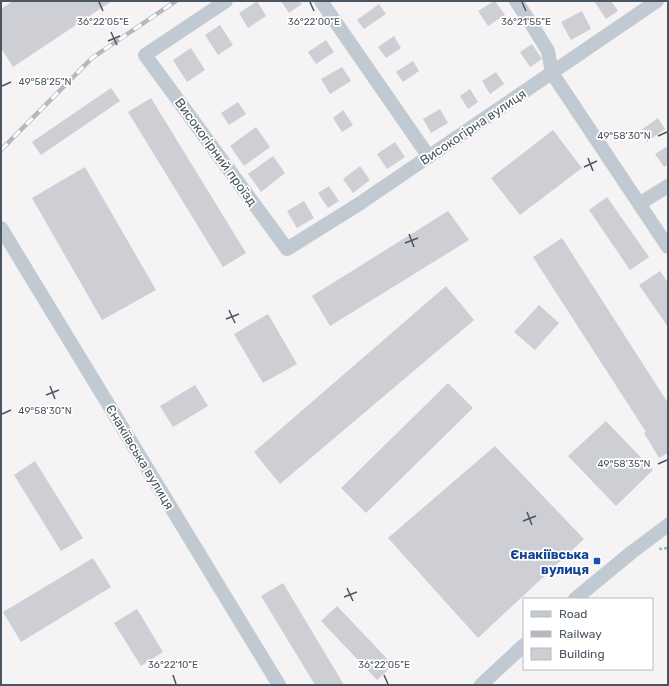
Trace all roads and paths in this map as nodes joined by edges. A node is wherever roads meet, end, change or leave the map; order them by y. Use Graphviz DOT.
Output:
graph roads {
  1 [pos="226,1"];
  2 [pos="321,1"];
  3 [pos="516,1"];
  4 [pos="657,1"];
  5 [pos="552,73"];
  6 [pos="429,156"];
  7 [pos="668,186"];
  8 [pos="639,204"];
  9 [pos="1,228"];
  10 [pos="668,247"];
  11 [pos="287,249"];
  12 [pos="668,525"];
  13 [pos="576,598"];
  14 [pos="523,646"];
  15 [pos="279,685"];
  16 [pos="481,685"];
  1 -- 11 [label="street, Високогірний проїзд"];
  2 -- 6 [label="street"];
  3 -- 5 [label="street"];
  4 -- 5 [label="street, Високогірна вулиця"];
  5 -- 6 [label="street, Високогірна вулиця"];
  5 -- 8 [label="street"];
  6 -- 11 [label="street, Високогірна вулиця"];
  7 -- 8 [label="street"];
  8 -- 10 [label="street"];
  9 -- 15 [label="street, Єнакіївська вулиця"];
  12 -- 13 [label="street"];
  14 -- 16 [label="street"];
}
